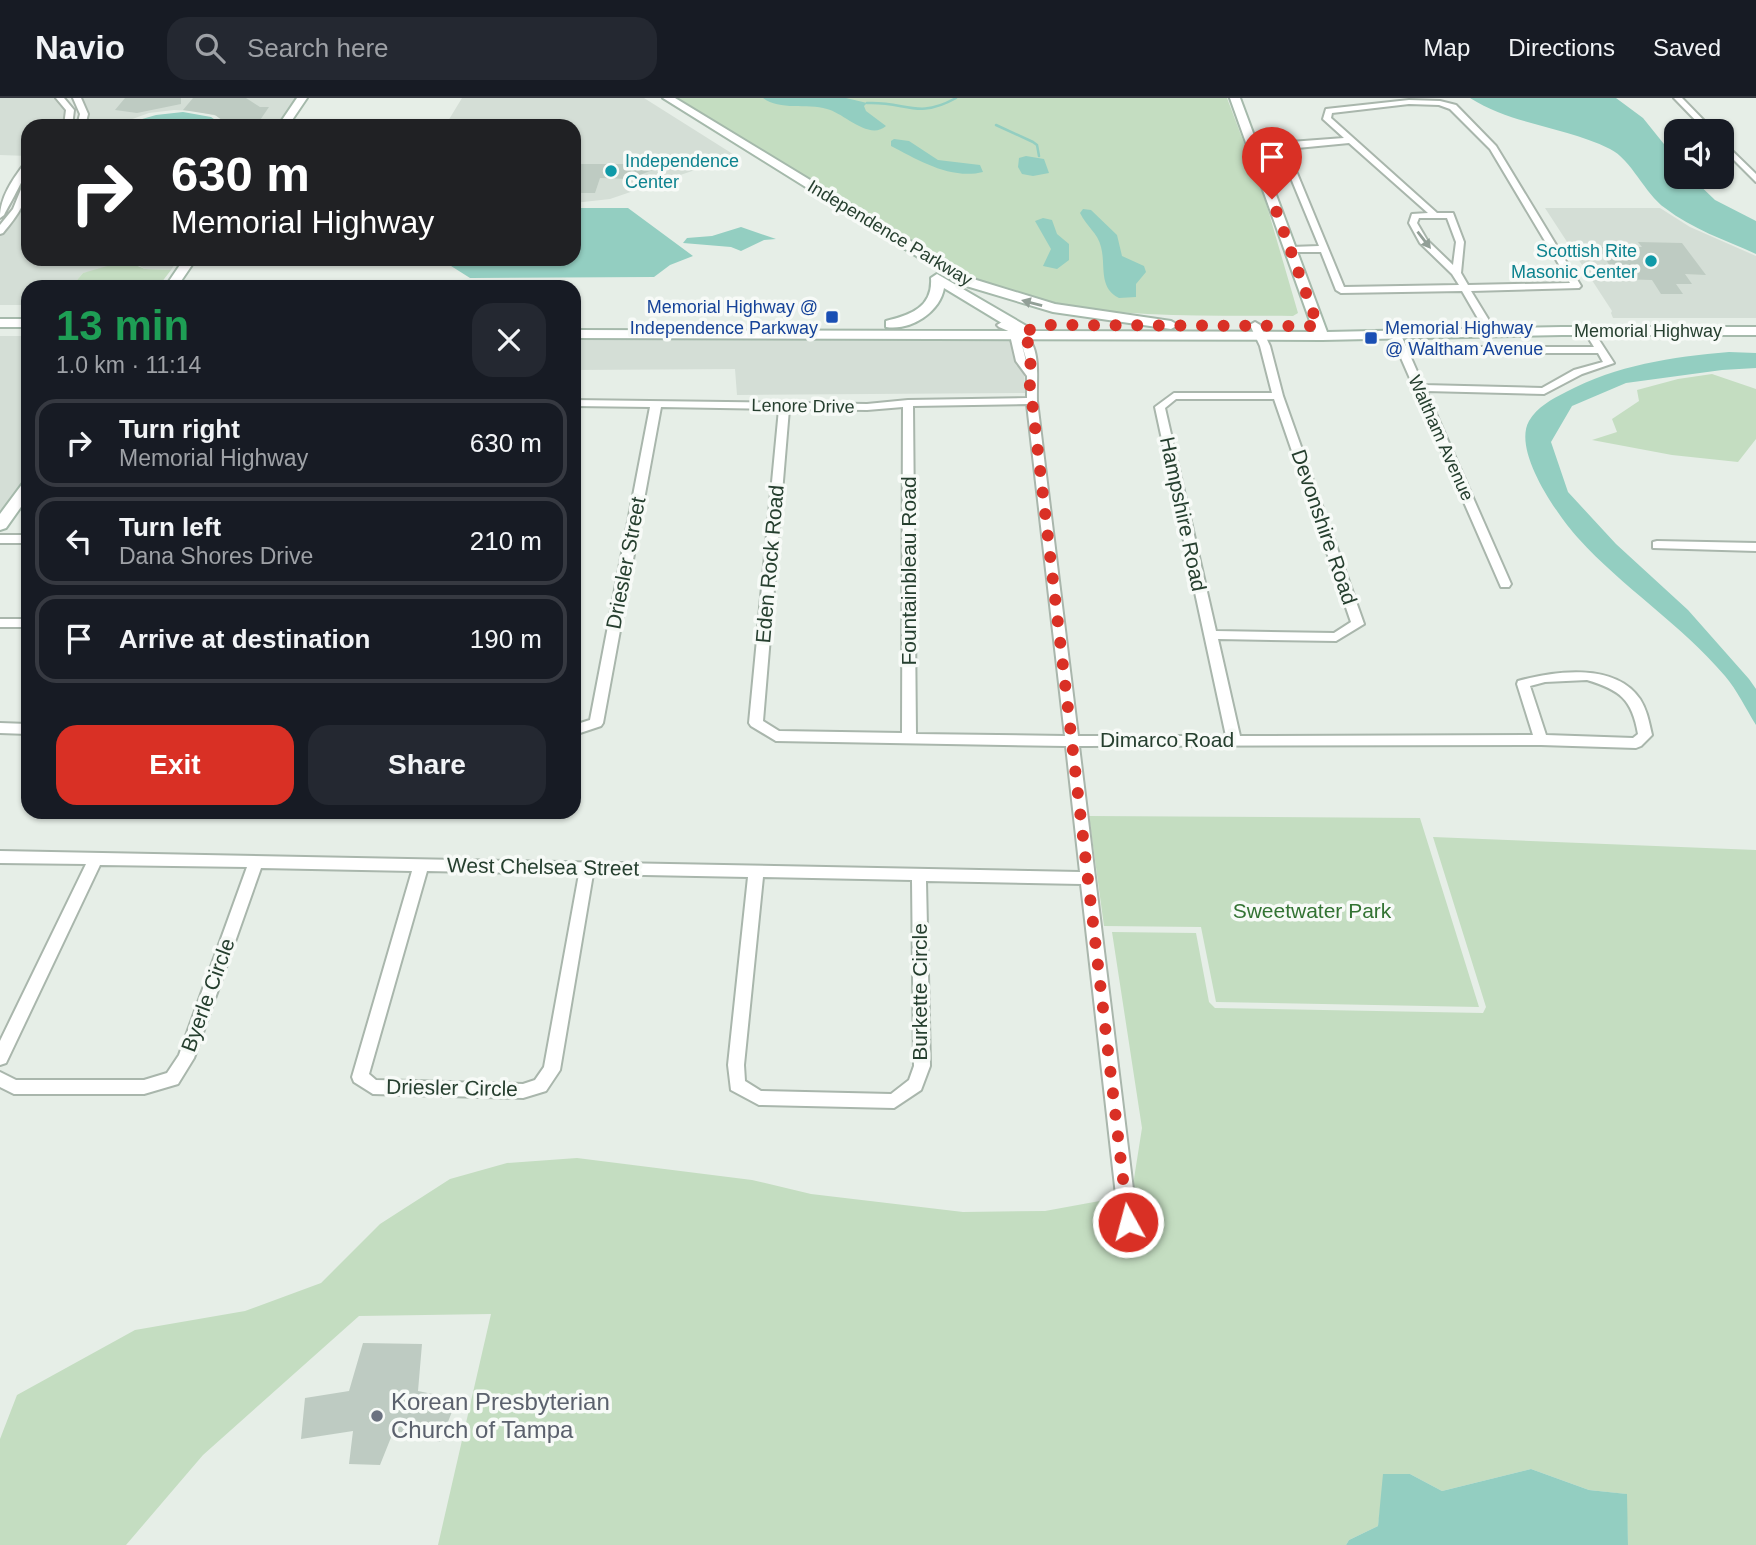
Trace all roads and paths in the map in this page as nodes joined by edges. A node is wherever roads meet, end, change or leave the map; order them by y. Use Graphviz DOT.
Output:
graph roads {
  1 [pos="61,98"];
  2 [pos="77,98"];
  3 [pos="302,98"];
  4 [pos="1235,98"];
  5 [pos="1678,98"];
  6 [pos="664,102"];
  7 [pos="69,119"];
  8 [pos="83,119"];
  9 [pos="288,119"];
  10 [pos="1698,119"];
  11 [pos="1350,140"];
  12 [pos="1253,147"];
  13 [pos="1283,147"];
  14 [pos="1734,155"];
  15 [pos="21,174"];
  16 [pos="1756,178"];
  17 [pos="21,200"];
  18 [pos="1433,213"];
  19 [pos="0,215"];
  20 [pos="0,231"];
  21 [pos="1324,249"];
  22 [pos="1291,250"];
  23 [pos="1456,273"];
  24 [pos="937,278"];
  25 [pos="1462,287"];
  26 [pos="1756,321"];
  27 [pos="1485,322"];
  28 [pos="0,323"];
  29 [pos="21,323"];
  30 [pos="581,324"];
  31 [pos="891,324"];
  32 [pos="1172,325"];
  33 [pos="1585,326"];
  34 [pos="697,329"];
  35 [pos="839,329"];
  36 [pos="1016,330"];
  37 [pos="1044,330"];
  38 [pos="1258,330"];
  39 [pos="1393,330"];
  40 [pos="1320,331"];
  41 [pos="1756,331"];
  42 [pos="0,333"];
  43 [pos="21,333"];
  44 [pos="581,334"];
  45 [pos="1448,341"];
  46 [pos="1420,349"];
  47 [pos="1601,349"];
  48 [pos="1419,388"];
  49 [pos="1278,396"];
  50 [pos="1032,401"];
  51 [pos="908,402"];
  52 [pos="581,403"];
  53 [pos="656,404"];
  54 [pos="784,407"];
  55 [pos="21,496"];
  56 [pos="0,526"];
  57 [pos="0,539"];
  58 [pos="21,539"];
  59 [pos="1657,545"];
  60 [pos="1756,547"];
  61 [pos="1505,584"];
  62 [pos="0,623"];
  63 [pos="21,624"];
  64 [pos="1210,635"];
  65 [pos="756,723"];
  66 [pos="581,728"];
  67 [pos="0,729"];
  68 [pos="21,729"];
  69 [pos="909,739"];
  70 [pos="1234,740"];
  71 [pos="1541,740"];
  72 [pos="1072,741"];
  73 [pos="0,857"];
  74 [pos="95,859"];
  75 [pos="256,862"];
  76 [pos="421,865"];
  77 [pos="587,867"];
  78 [pos="756,871"];
  79 [pos="919,874"];
  80 [pos="1086,878"];
  81 [pos="0,1058"];
  82 [pos="0,1079"];
  83 [pos="1128,1222"];
  1 -- 7 [label="street"];
  2 -- 8 [label="street"];
  3 -- 9 [label="main road"];
  4 -- 12 [label="main road"];
  5 -- 10 [label="street"];
  6 -- 24 [label="main road, Independence Parkway"];
  32 -- 6 [label="main road, Independence Parkway, one-way"];
  11 -- 13 [label="street"];
  11 -- 18 [label="street"];
  11 -- 25 [label="street"];
  12 -- 13 [label="street"];
  12 -- 22 [label="main road"];
  13 -- 21 [label="street"];
  14 -- 16 [label="street"];
  15 -- 19 [label="street"];
  17 -- 20 [label="street"];
  18 -- 23 [label="street"];
  18 -- 23 [label="street, one-way"];
  21 -- 22 [label="street"];
  21 -- 25 [label="street"];
  22 -- 40 [label="main road"];
  23 -- 25 [label="street"];
  24 -- 31 [label="main road"];
  24 -- 36 [label="main road, Independence Parkway"];
  25 -- 27 [label="street"];
  26 -- 33 [label="main road, Memorial Highway"];
  27 -- 33 [label="main road, Memorial Highway"];
  27 -- 39 [label="main road, Memorial Highway"];
  28 -- 29 [label="main road"];
  30 -- 34 [label="main road, Memorial Highway"];
  31 -- 35 [label="main road, Memorial Highway"];
  31 -- 36 [label="main road, Memorial Highway"];
  32 -- 37 [label="main road, Memorial Highway"];
  32 -- 38 [label="main road, Memorial Highway"];
  33 -- 41 [label="main road, Memorial Highway"];
  33 -- 45 [label="main road, Memorial Highway"];
  33 -- 47 [label="street"];
  34 -- 35 [label="main road, Memorial Highway"];
  34 -- 44 [label="main road, Memorial Highway"];
  35 -- 36 [label="main road, Memorial Highway"];
  36 -- 37 [label="main road, Memorial Highway"];
  36 -- 50 [label="street"];
  37 -- 38 [label="main road, Memorial Highway"];
  38 -- 40 [label="main road, Memorial Highway"];
  38 -- 49 [label="street, Devonshire Road"];
  39 -- 40 [label="main road, Memorial Highway"];
  39 -- 45 [label="main road, Memorial Highway"];
  39 -- 48 [label="street, Waltham Avenue"];
  42 -- 43 [label="main road"];
  45 -- 46 [label="street"];
  45 -- 47 [label="street"];
  47 -- 48 [label="street"];
  48 -- 61 [label="street, Waltham Avenue"];
  49 -- 64 [label="street, Hampshire Road"];
  49 -- 64 [label="street, Devonshire Road"];
  50 -- 51 [label="street, Lenore Drive"];
  50 -- 72 [label="street"];
  51 -- 54 [label="street, Lenore Drive"];
  51 -- 69 [label="street, Fountainbleau Road"];
  52 -- 53 [label="street, Lenore Drive"];
  53 -- 54 [label="street, Lenore Drive"];
  53 -- 66 [label="street, Driesler Street"];
  54 -- 65 [label="street, Eden Rock Road"];
  55 -- 56 [label="main road"];
  57 -- 58 [label="street"];
  59 -- 60 [label="street"];
  62 -- 63 [label="street"];
  64 -- 70 [label="street, Hampshire Road"];
  65 -- 69 [label="street, Dimarco Road"];
  67 -- 68 [label="street"];
  69 -- 72 [label="street, Dimarco Road"];
  70 -- 71 [label="street, Dimarco Road"];
  70 -- 72 [label="street, Dimarco Road"];
  71 -- 71 [label="street, Dimarco Road"];
  72 -- 80 [label="street"];
  73 -- 74 [label="street, West Chelsea Street"];
  74 -- 75 [label="street, West Chelsea Street"];
  74 -- 81 [label="street"];
  75 -- 76 [label="street, West Chelsea Street"];
  75 -- 82 [label="street, Byerle Circle"];
  76 -- 77 [label="street, West Chelsea Street"];
  76 -- 77 [label="street, Driesler Circle"];
  77 -- 78 [label="street, West Chelsea Street"];
  78 -- 79 [label="street, West Chelsea Street"];
  78 -- 79 [label="street, Burkette Circle"];
  79 -- 80 [label="street, West Chelsea Street"];
  80 -- 83 [label="street"];
}
